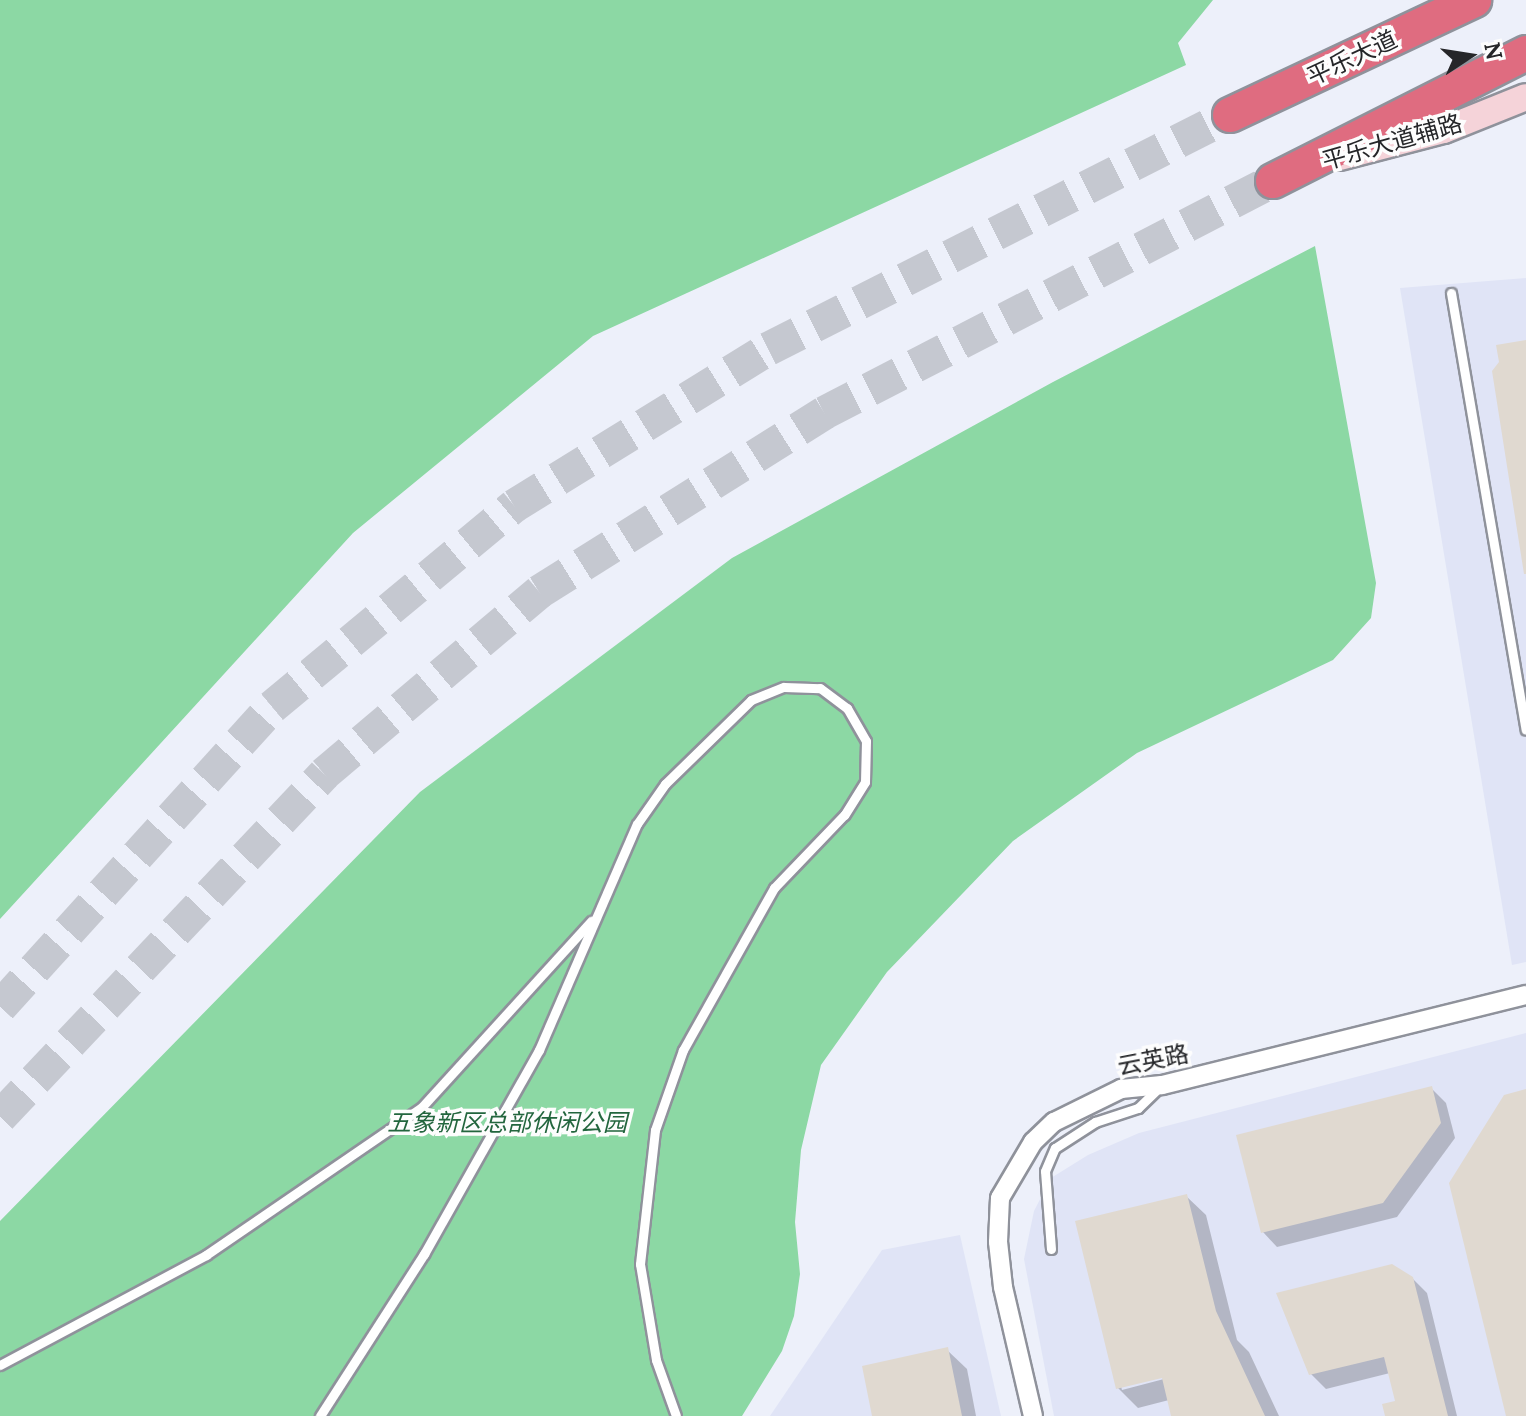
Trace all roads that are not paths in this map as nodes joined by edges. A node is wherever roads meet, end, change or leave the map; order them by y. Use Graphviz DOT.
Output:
graph roads {
  1 [pos="1474,0"];
  2 [pos="1526,53"];
  3 [pos="1526,97"];
  4 [pos="1230,115"];
  5 [pos="1288,174"];
  6 [pos="1451,293"];
  7 [pos="1526,730"];
  8 [pos="596,916"];
  9 [pos="1526,995"];
  10 [pos="1162,1085"];
  11 [pos="1051,1249"];
  12 [pos="0,1365"];
  13 [pos="320,1416"];
  14 [pos="676,1416"];
  15 [pos="1033,1416"];
  1 -- 4 [label="highway, 平乐大道"];
  2 -- 5 [label="highway"];
  3 -- 5 [label="street, 平乐大道辅路"];
  6 -- 7 [label="lane"];
  8 -- 12 [label="lane"];
  8 -- 13 [label="lane"];
  8 -- 14 [label="lane"];
  9 -- 10 [label="street, 云英路"];
  10 -- 11 [label="lane"];
  10 -- 15 [label="street, 云英路"];
}
